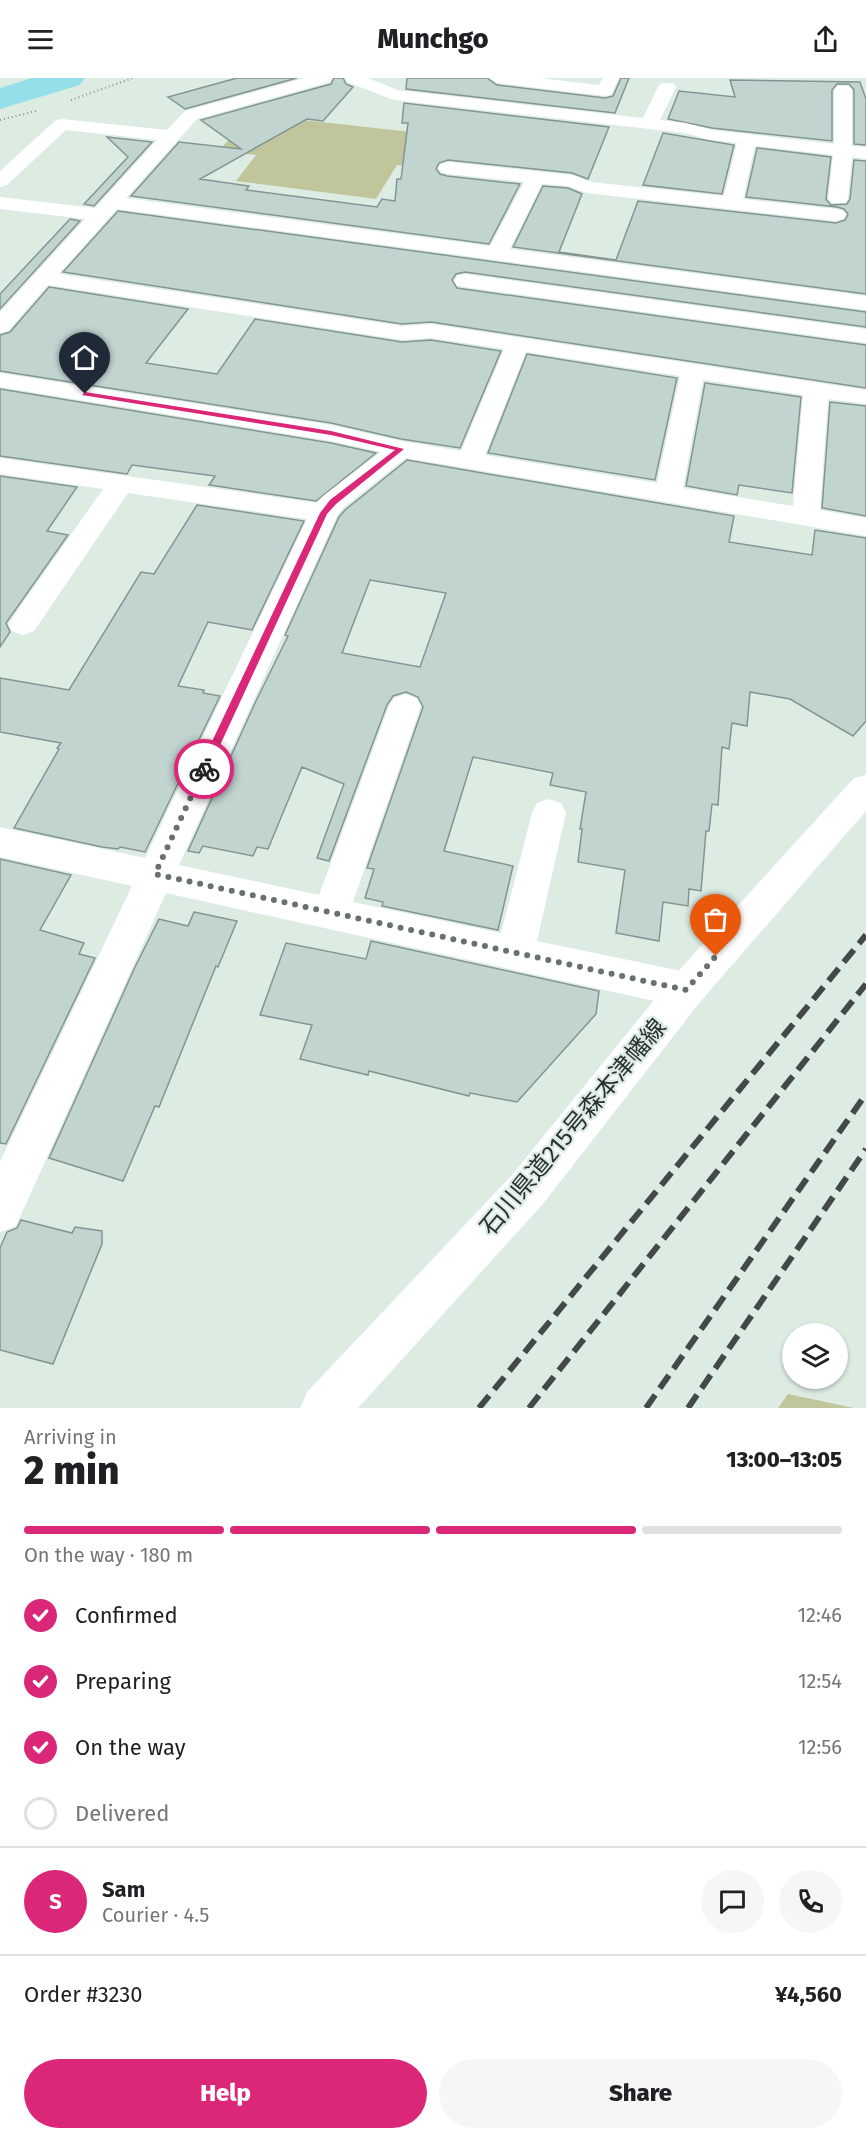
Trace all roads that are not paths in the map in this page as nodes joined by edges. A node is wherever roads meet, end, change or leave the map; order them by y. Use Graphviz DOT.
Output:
graph roads {
  1 [pos="324,78"];
  2 [pos="353,78"];
  3 [pos="402,78"];
  4 [pos="497,78"];
  5 [pos="608,84"];
  6 [pos="667,87"];
  7 [pos="841,88"];
  8 [pos="383,91"];
  9 [pos="589,117"];
  10 [pos="649,124"];
  11 [pos="171,136"];
  12 [pos="747,139"];
  13 [pos="843,150"];
  14 [pos="866,153"];
  15 [pos="448,168"];
  16 [pos="536,177"];
  17 [pos="0,181"];
  18 [pos="0,203"];
  19 [pos="732,204"];
  20 [pos="106,208"];
  21 [pos="497,254"];
  22 [pos="465,281"];
  23 [pos="28,286"];
  24 [pos="866,303"];
  25 [pos="0,326"];
  26 [pos="866,336"];
  27 [pos="518,344"];
  28 [pos="693,371"];
  29 [pos="0,380"];
  30 [pos="816,390"];
  31 [pos="866,397"];
  32 [pos="401,449"];
  33 [pos="471,461"];
  34 [pos="0,466"];
  35 [pos="121,483"];
  36 [pos="668,494"];
  37 [pos="324,513"];
  38 [pos="806,517"];
  39 [pos="866,527"];
  40 [pos="23,624"];
  41 [pos="405,706"];
  42 [pos="866,788"];
  43 [pos="549,813"];
  44 [pos="0,842"];
  45 [pos="155,874"];
  46 [pos="331,913"];
  47 [pos="515,953"];
  48 [pos="686,990"];
  49 [pos="0,1210"];
  50 [pos="325,1408"];
  1 -- 11 [label="street"];
  2 -- 8 [label="street"];
  3 -- 8 [label="street"];
  4 -- 5 [label="street"];
  5 -- 9 [label="street"];
  6 -- 10 [label="street"];
  7 -- 13 [label="street"];
  8 -- 9 [label="street"];
  9 -- 10 [label="street"];
  10 -- 12 [label="street"];
  11 -- 17 [label="street"];
  11 -- 20 [label="street"];
  12 -- 13 [label="street"];
  12 -- 19 [label="street"];
  13 -- 14 [label="street"];
  13 -- 19 [label="street"];
  15 -- 16 [label="street"];
  16 -- 19 [label="street"];
  16 -- 21 [label="street"];
  18 -- 20 [label="street"];
  20 -- 21 [label="street"];
  20 -- 23 [label="street"];
  21 -- 24 [label="street"];
  22 -- 26 [label="street"];
  23 -- 25 [label="street"];
  23 -- 27 [label="street"];
  27 -- 28 [label="street"];
  27 -- 33 [label="street"];
  28 -- 30 [label="street"];
  28 -- 36 [label="street"];
  29 -- 32 [label="street"];
  30 -- 31 [label="street"];
  30 -- 38 [label="street"];
  32 -- 33 [label="street"];
  32 -- 37 [label="street"];
  33 -- 36 [label="street"];
  34 -- 35 [label="street"];
  35 -- 37 [label="street"];
  35 -- 40 [label="street"];
  36 -- 38 [label="street"];
  37 -- 45 [label="street"];
  38 -- 39 [label="street"];
  41 -- 46 [label="street"];
  42 -- 48 [label="street, 石川県道215号森本津幡線"];
  43 -- 47 [label="street"];
  44 -- 45 [label="street"];
  45 -- 46 [label="street"];
  45 -- 49 [label="street"];
  46 -- 47 [label="street"];
  47 -- 48 [label="street"];
  48 -- 50 [label="street, 石川県道215号森本津幡線"];
}
